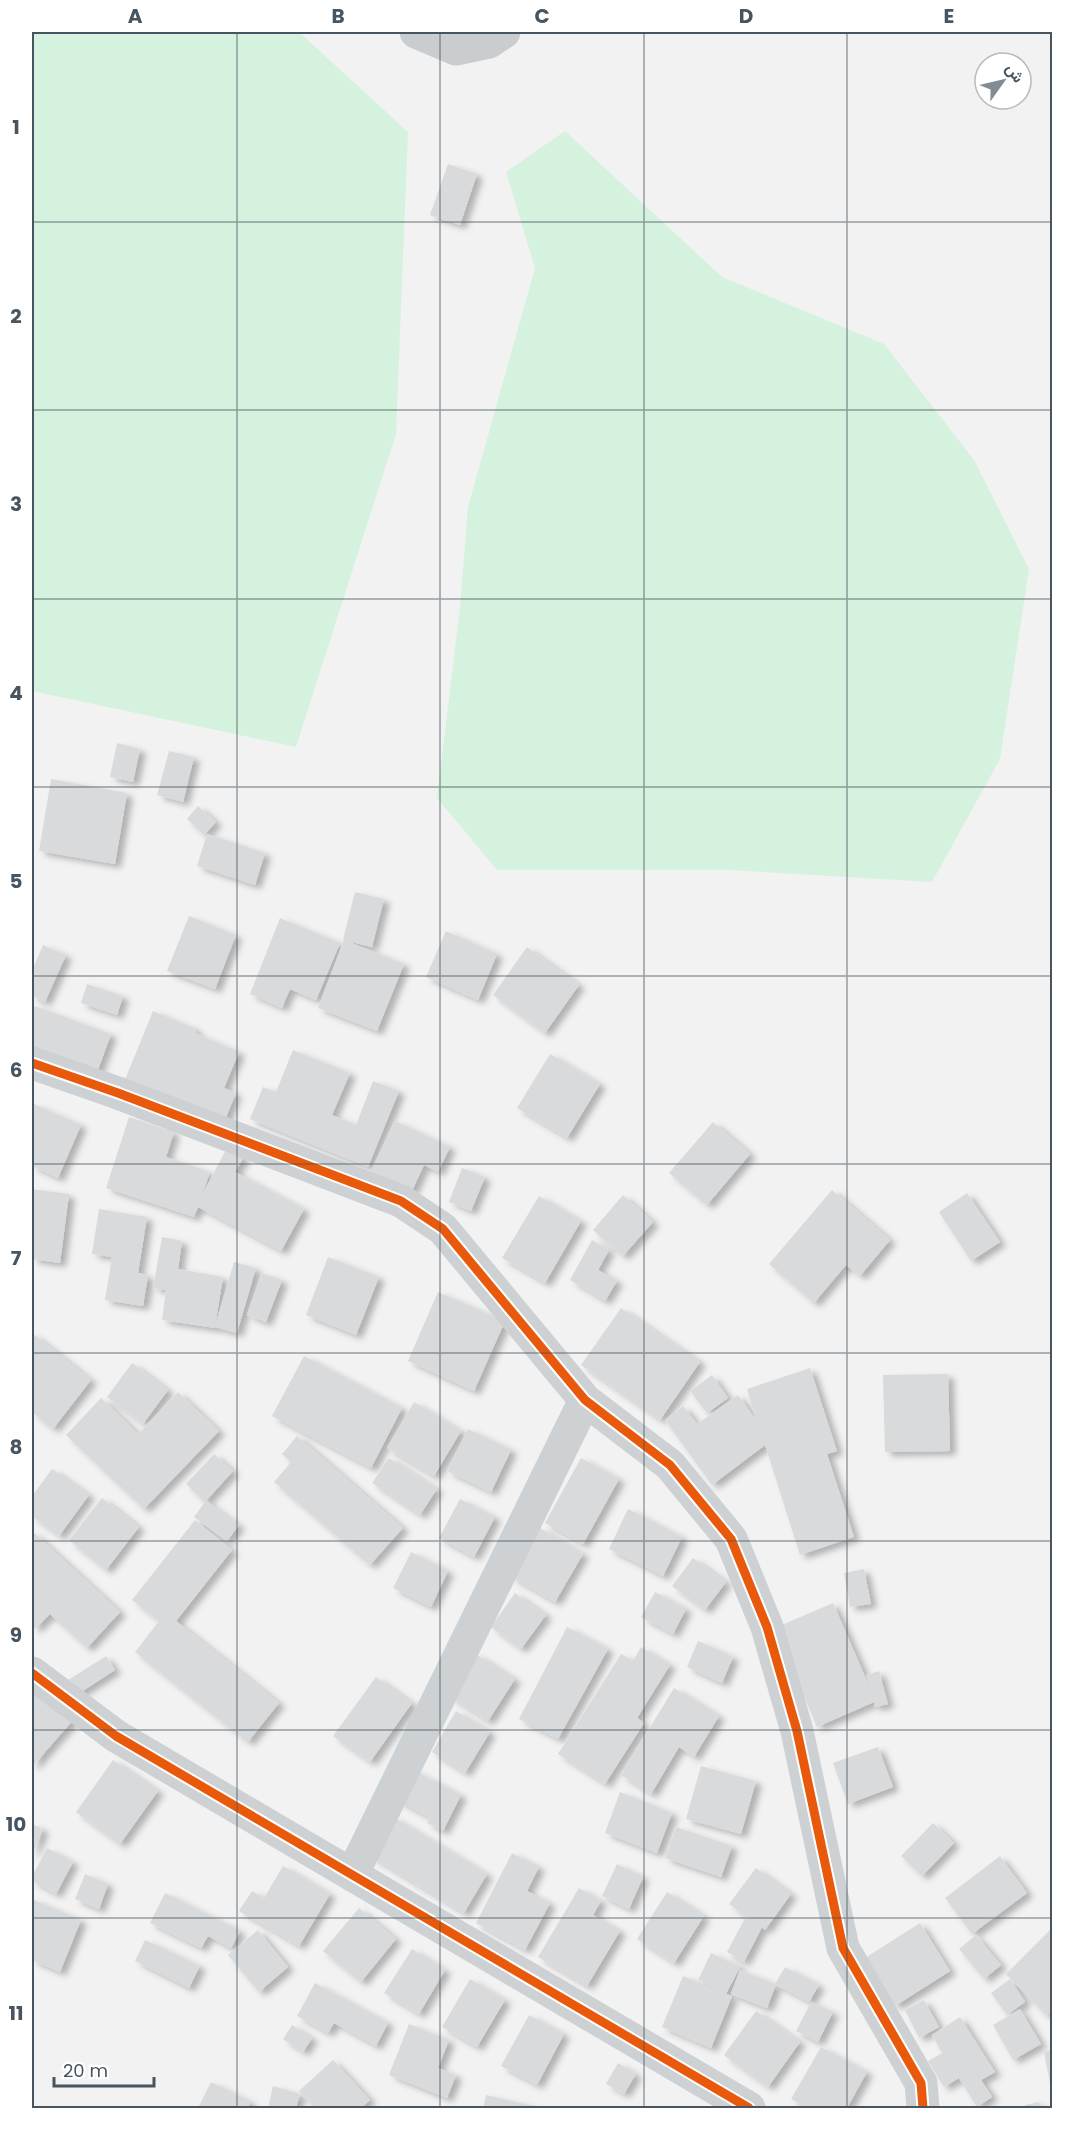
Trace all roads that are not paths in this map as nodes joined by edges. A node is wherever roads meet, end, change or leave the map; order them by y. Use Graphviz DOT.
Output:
graph roads {
  1 [pos="416,32"];
  2 [pos="504,32"];
  3 [pos="32,1063"];
  4 [pos="585,1400"];
  5 [pos="32,1673"];
  6 [pos="352,1875"];
  7 [pos="749,2109"];
  8 [pos="923,2109"];
  1 -- 2 [label="main road"];
  3 -- 4 [label="street"];
  4 -- 6 [label="street"];
  4 -- 8 [label="street"];
  5 -- 6 [label="street"];
  6 -- 7 [label="street"];
}
